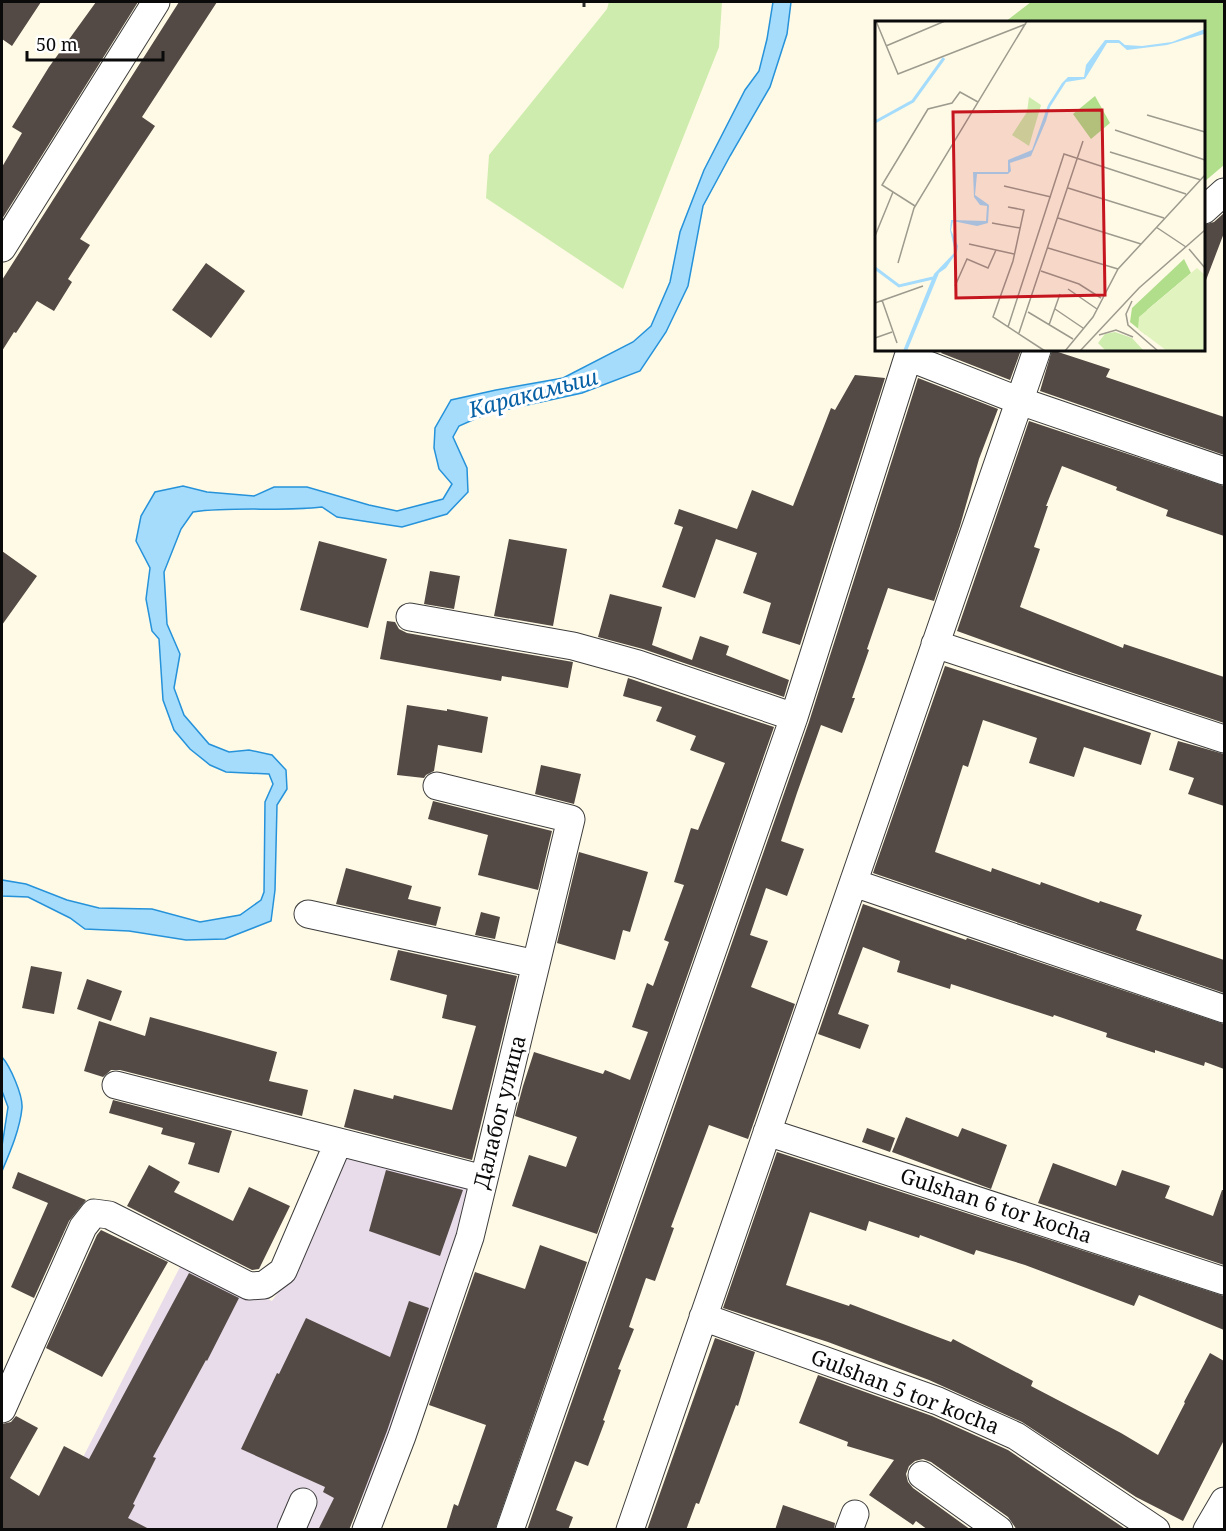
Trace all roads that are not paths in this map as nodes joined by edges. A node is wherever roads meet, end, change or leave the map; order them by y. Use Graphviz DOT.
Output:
graph roads {
  1 [pos="156,2"];
  2 [pos="1224,192"];
  3 [pos="1205,208"];
  4 [pos="2,248"];
  5 [pos="1037,351"];
  6 [pos="1020,401"];
  7 [pos="1224,471"];
  8 [pos="410,617"];
  9 [pos="935,644"];
  10 [pos="794,717"];
  11 [pos="1224,739"];
  12 [pos="437,786"];
  13 [pos="854,884"];
  14 [pos="308,914"];
  15 [pos="536,964"];
  16 [pos="1224,1009"];
  17 [pos="116,1085"];
  18 [pos="767,1132"];
  19 [pos="338,1143"];
  20 [pos="484,1179"];
  21 [pos="1224,1281"];
  22 [pos="703,1317"];
  23 [pos="2,1409"];
  24 [pos="921,1475"];
  25 [pos="1224,1501"];
  26 [pos="303,1502"];
  27 [pos="291,1530"];
  28 [pos="366,1530"];
  29 [pos="510,1530"];
  30 [pos="630,1530"];
  31 [pos="999,1530"];
  32 [pos="1156,1530"];
  33 [pos="1207,1530"];
  1 -- 4 [label="street"];
  2 -- 3 [label="street"];
  5 -- 6 [label="street"];
  6 -- 7 [label="street"];
  6 -- 9 [label="street"];
  6 -- 10 [label="street"];
  8 -- 10 [label="street"];
  9 -- 11 [label="street"];
  9 -- 13 [label="street"];
  10 -- 29 [label="street"];
  12 -- 15 [label="street, Далабог улица"];
  13 -- 16 [label="street"];
  13 -- 18 [label="street"];
  14 -- 15 [label="street"];
  15 -- 20 [label="street, Далабог улица"];
  17 -- 19 [label="street"];
  18 -- 21 [label="street, Gulshan 6 tor kocha"];
  18 -- 22 [label="street"];
  19 -- 20 [label="street"];
  19 -- 23 [label="street"];
  20 -- 28 [label="street, Далабог улица"];
  22 -- 30 [label="street"];
  22 -- 32 [label="street, Gulshan 5 tor kocha"];
  24 -- 31 [label="street"];
  25 -- 33 [label="street"];
  26 -- 27 [label="street"];
}
